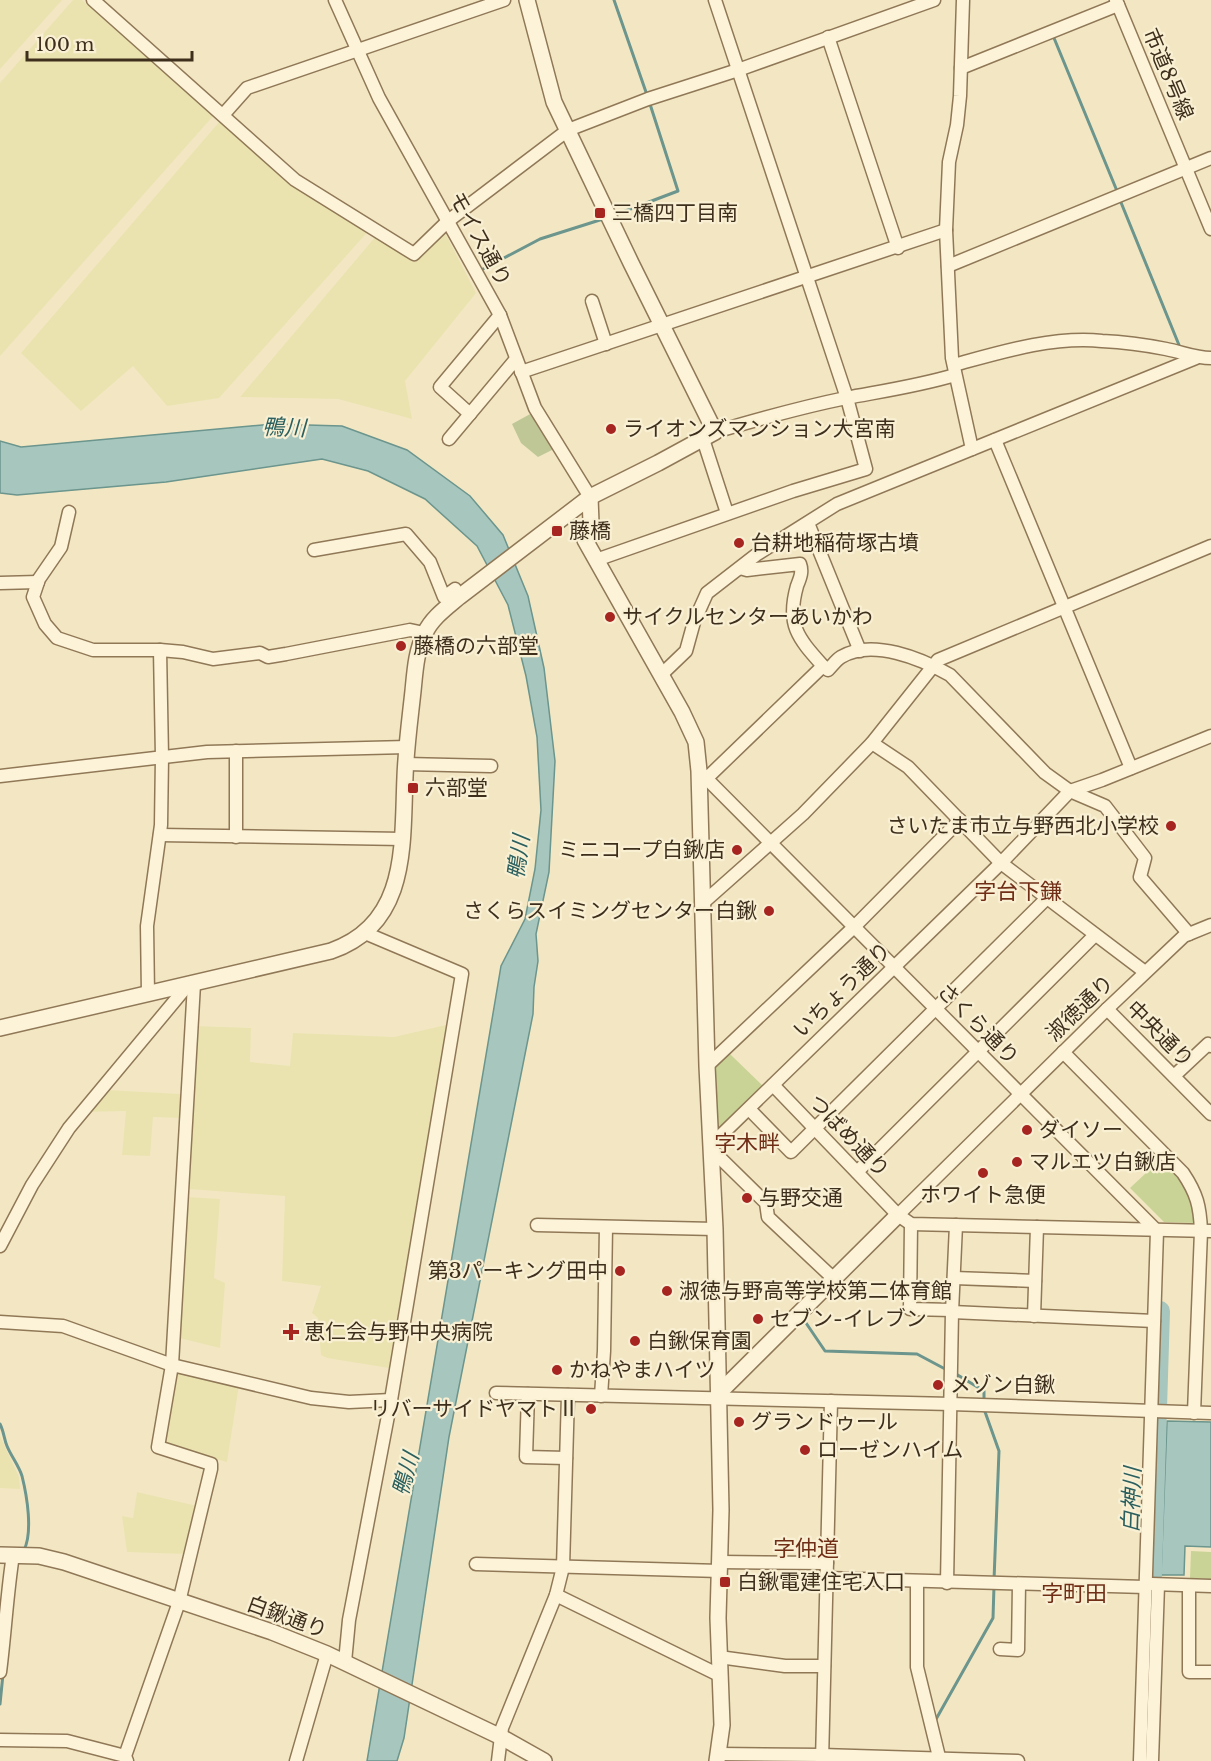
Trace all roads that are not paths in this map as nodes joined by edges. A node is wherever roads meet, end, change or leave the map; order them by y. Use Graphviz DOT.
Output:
graph roads {
  1 [pos="93,0"];
  2 [pos="334,0"];
  3 [pos="504,0"];
  4 [pos="527,0"];
  5 [pos="715,0"];
  6 [pos="894,0"];
  7 [pos="934,0"];
  8 [pos="963,0"];
  9 [pos="1117,2"];
  10 [pos="898,13"];
  11 [pos="828,38"];
  12 [pos="357,50"];
  13 [pos="961,68"];
  14 [pos="738,70"];
  15 [pos="223,115"];
  16 [pos="567,130"];
  17 [pos="1211,158"];
  18 [pos="1186,169"];
  19 [pos="448,221"];
  20 [pos="1211,229"];
  21 [pos="946,230"];
  22 [pos="898,248"];
  23 [pos="948,266"];
  24 [pos="807,278"];
  25 [pos="592,301"];
  26 [pos="500,315"];
  27 [pos="662,326"];
  28 [pos="606,344"];
  29 [pos="1197,358"];
  30 [pos="1211,358"];
  31 [pos="516,359"];
  32 [pos="954,370"];
  33 [pos="521,372"];
  34 [pos="847,398"];
  35 [pos="470,414"];
  36 [pos="709,435"];
  37 [pos="449,439"];
  38 [pos="995,440"];
  39 [pos="972,449"];
  40 [pos="590,496"];
  41 [pos="69,512"];
  42 [pos="727,513"];
  43 [pos="808,523"];
  44 [pos="1211,546"];
  45 [pos="314,550"];
  46 [pos="596,560"];
  47 [pos="740,568"];
  48 [pos="38,582"];
  49 [pos="0,583"];
  50 [pos="460,591"];
  51 [pos="1064,607"];
  52 [pos="424,633"];
  53 [pos="160,650"];
  54 [pos="860,651"];
  55 [pos="933,665"];
  56 [pos="823,666"];
  57 [pos="662,674"];
  58 [pos="1211,736"];
  59 [pos="872,743"];
  60 [pos="407,747"];
  61 [pos="236,751"];
  62 [pos="162,757"];
  63 [pos="406,764"];
  64 [pos="491,766"];
  65 [pos="1131,768"];
  66 [pos="703,775"];
  67 [pos="0,776"];
  68 [pos="1070,791"];
  69 [pos="960,820"];
  70 [pos="160,835"];
  71 [pos="236,837"];
  72 [pos="403,839"];
  73 [pos="772,843"];
  74 [pos="1001,863"];
  75 [pos="1047,898"];
  76 [pos="705,902"];
  77 [pos="1211,925"];
  78 [pos="855,927"];
  79 [pos="365,933"];
  80 [pos="1189,934"];
  81 [pos="1095,935"];
  82 [pos="894,967"];
  83 [pos="1145,972"];
  84 [pos="191,984"];
  85 [pos="148,994"];
  86 [pos="1107,1008"];
  87 [pos="936,1009"];
  88 [pos="0,1028"];
  89 [pos="1211,1046"];
  90 [pos="977,1051"];
  91 [pos="1063,1052"];
  92 [pos="708,1066"];
  93 [pos="1174,1076"];
  94 [pos="773,1085"];
  95 [pos="1020,1094"];
  96 [pos="749,1109"];
  97 [pos="1211,1114"];
  98 [pos="815,1128"];
  99 [pos="711,1147"];
  100 [pos="857,1172"];
  101 [pos="898,1215"];
  102 [pos="911,1224"];
  103 [pos="537,1225"];
  104 [pos="956,1225"];
  105 [pos="606,1227"];
  106 [pos="1037,1227"];
  107 [pos="715,1229"];
  108 [pos="1157,1230"];
  109 [pos="1206,1231"];
  110 [pos="0,1246"];
  111 [pos="954,1278"];
  112 [pos="834,1279"];
  113 [pos="1035,1281"];
  114 [pos="952,1311"];
  115 [pos="1034,1316"];
  116 [pos="1154,1321"];
  117 [pos="0,1322"];
  118 [pos="172,1365"];
  119 [pos="496,1393"];
  120 [pos="528,1394"];
  121 [pos="568,1395"];
  122 [pos="601,1396"];
  123 [pos="719,1396"];
  124 [pos="391,1400"];
  125 [pos="831,1401"];
  126 [pos="951,1404"];
  127 [pos="1156,1412"];
  128 [pos="1194,1413"];
  129 [pos="1211,1413"];
  130 [pos="566,1458"];
  131 [pos="14,1555"];
  132 [pos="827,1563"];
  133 [pos="476,1564"];
  134 [pos="720,1566"];
  135 [pos="562,1567"];
  136 [pos="826,1578"];
  137 [pos="917,1582"];
  138 [pos="947,1583"];
  139 [pos="1019,1584"];
  140 [pos="1151,1585"];
  141 [pos="1190,1586"];
  142 [pos="1211,1586"];
  143 [pos="556,1595"];
  144 [pos="179,1602"];
  145 [pos="1000,1649"];
  146 [pos="327,1654"];
  147 [pos="718,1657"];
  148 [pos="348,1664"];
  149 [pos="824,1666"];
  150 [pos="0,1672"];
  151 [pos="1211,1672"];
  152 [pos="719,1675"];
  153 [pos="501,1737"];
  154 [pos="0,1740"];
  155 [pos="126,1758"];
  156 [pos="717,1758"];
  157 [pos="822,1758"];
  158 [pos="940,1760"];
  159 [pos="296,1761"];
  160 [pos="498,1761"];
  161 [pos="544,1761"];
  162 [pos="1018,1761"];
  163 [pos="1140,1761"];
  164 [pos="1152,1761"];
  1 -- 15 [label="street"];
  2 -- 12 [label="street, モイス通り"];
  3 -- 12 [label="street"];
  4 -- 16 [label="street"];
  5 -- 14 [label="street"];
  6 -- 10 [label="street"];
  7 -- 10 [label="street"];
  8 -- 13 [label="street"];
  9 -- 13 [label="street"];
  9 -- 18 [label="street, 市道8号線"];
  10 -- 11 [label="street"];
  11 -- 14 [label="street"];
  11 -- 22 [label="street"];
  12 -- 15 [label="street"];
  12 -- 19 [label="street, モイス通り"];
  13 -- 21 [label="street"];
  14 -- 16 [label="street"];
  14 -- 24 [label="street"];
  15 -- 19 [label="street"];
  16 -- 19 [label="street"];
  16 -- 27 [label="street"];
  17 -- 18 [label="street"];
  18 -- 20 [label="street, 市道8号線"];
  18 -- 23 [label="street"];
  19 -- 26 [label="street, モイス通り"];
  21 -- 22 [label="street"];
  21 -- 23 [label="street"];
  22 -- 24 [label="street"];
  23 -- 32 [label="street"];
  24 -- 27 [label="street"];
  24 -- 34 [label="street"];
  25 -- 28 [label="street"];
  26 -- 31 [label="street, モイス通り"];
  26 -- 35 [label="street"];
  27 -- 28 [label="street"];
  27 -- 36 [label="street"];
  28 -- 33 [label="street"];
  29 -- 30 [label="street"];
  29 -- 32 [label="street"];
  29 -- 38 [label="street"];
  31 -- 33 [label="street, モイス通り"];
  31 -- 35 [label="street"];
  32 -- 34 [label="street"];
  32 -- 39 [label="street"];
  33 -- 40 [label="street, モイス通り"];
  34 -- 36 [label="street"];
  34 -- 42 [label="street"];
  35 -- 37 [label="street"];
  36 -- 40 [label="street"];
  36 -- 42 [label="street"];
  38 -- 39 [label="street"];
  38 -- 51 [label="street"];
  39 -- 43 [label="street"];
  40 -- 46 [label="street"];
  40 -- 50 [label="street"];
  41 -- 48 [label="street"];
  42 -- 46 [label="street"];
  43 -- 47 [label="street"];
  43 -- 54 [label="street"];
  44 -- 51 [label="street"];
  45 -- 50 [label="street"];
  46 -- 57 [label="street"];
  47 -- 56 [label="street"];
  47 -- 57 [label="street"];
  48 -- 49 [label="street"];
  48 -- 53 [label="street"];
  50 -- 52 [label="street"];
  51 -- 55 [label="street"];
  51 -- 65 [label="street"];
  52 -- 53 [label="street"];
  52 -- 60 [label="street"];
  53 -- 62 [label="street"];
  54 -- 55 [label="street"];
  54 -- 56 [label="street"];
  55 -- 59 [label="street"];
  55 -- 68 [label="street"];
  56 -- 66 [label="street"];
  57 -- 66 [label="street"];
  58 -- 65 [label="street"];
  59 -- 69 [label="street"];
  59 -- 73 [label="street"];
  60 -- 61 [label="street"];
  60 -- 63 [label="street"];
  61 -- 62 [label="street"];
  61 -- 71 [label="street"];
  62 -- 67 [label="street"];
  62 -- 70 [label="street"];
  63 -- 64 [label="street"];
  63 -- 72 [label="street"];
  65 -- 68 [label="street"];
  66 -- 73 [label="street, さくら通り"];
  66 -- 76 [label="street"];
  68 -- 74 [label="street, いちょう通り"];
  68 -- 80 [label="street"];
  69 -- 74 [label="street"];
  69 -- 78 [label="street"];
  70 -- 71 [label="street"];
  70 -- 85 [label="street"];
  71 -- 72 [label="street"];
  72 -- 79 [label="street"];
  73 -- 76 [label="street"];
  73 -- 78 [label="street, さくら通り"];
  74 -- 75 [label="street"];
  74 -- 82 [label="street, いちょう通り"];
  75 -- 81 [label="street"];
  75 -- 87 [label="street"];
  76 -- 92 [label="street"];
  77 -- 80 [label="street, 淑徳通り"];
  78 -- 82 [label="street, さくら通り"];
  78 -- 92 [label="street"];
  79 -- 84 [label="street"];
  79 -- 124 [label="street"];
  80 -- 83 [label="street, 淑徳通り"];
  81 -- 83 [label="street"];
  81 -- 90 [label="street"];
  82 -- 87 [label="street, さくら通り"];
  82 -- 94 [label="street, いちょう通り"];
  83 -- 86 [label="street, 淑徳通り"];
  84 -- 85 [label="street"];
  84 -- 110 [label="street"];
  84 -- 118 [label="street"];
  85 -- 88 [label="street"];
  86 -- 91 [label="street, 淑徳通り"];
  86 -- 93 [label="street, 中央通り"];
  87 -- 90 [label="street, さくら通り"];
  87 -- 98 [label="street"];
  89 -- 93 [label="street"];
  90 -- 95 [label="street, さくら通り"];
  90 -- 100 [label="street"];
  91 -- 95 [label="street, 淑徳通り"];
  91 -- 109 [label="street"];
  92 -- 99 [label="street"];
  93 -- 97 [label="street, 中央通り"];
  94 -- 96 [label="street, いちょう通り"];
  94 -- 98 [label="street, つばめ通り"];
  95 -- 101 [label="street, 淑徳通り"];
  95 -- 108 [label="street, さくら通り"];
  96 -- 98 [label="street"];
  96 -- 99 [label="street, いちょう通り"];
  98 -- 100 [label="street, つばめ通り"];
  99 -- 107 [label="street"];
  99 -- 112 [label="street"];
  100 -- 101 [label="street, つばめ通り"];
  101 -- 102 [label="street, つばめ通り"];
  101 -- 112 [label="street"];
  102 -- 104 [label="street"];
  102 -- 114 [label="street"];
  103 -- 105 [label="street"];
  104 -- 106 [label="street"];
  104 -- 111 [label="street"];
  105 -- 107 [label="street"];
  105 -- 122 [label="street"];
  106 -- 108 [label="street"];
  106 -- 113 [label="street"];
  107 -- 123 [label="street"];
  108 -- 109 [label="street"];
  108 -- 116 [label="street"];
  109 -- 128 [label="street"];
  111 -- 113 [label="street"];
  111 -- 114 [label="street"];
  112 -- 123 [label="street"];
  113 -- 115 [label="street"];
  114 -- 115 [label="street"];
  114 -- 126 [label="street"];
  115 -- 116 [label="street"];
  116 -- 127 [label="street"];
  117 -- 118 [label="street"];
  118 -- 124 [label="street"];
  118 -- 144 [label="street"];
  119 -- 120 [label="street"];
  120 -- 121 [label="street"];
  120 -- 130 [label="street"];
  121 -- 122 [label="street"];
  121 -- 130 [label="street"];
  122 -- 123 [label="street"];
  123 -- 125 [label="street"];
  123 -- 134 [label="street"];
  124 -- 148 [label="street"];
  125 -- 126 [label="street"];
  125 -- 132 [label="street"];
  126 -- 127 [label="street"];
  126 -- 138 [label="street"];
  127 -- 128 [label="street"];
  127 -- 140 [label="street"];
  128 -- 129 [label="street"];
  130 -- 135 [label="street"];
  131 -- 144 [label="street, 白鍬通り"];
  131 -- 150 [label="street"];
  132 -- 134 [label="street"];
  132 -- 136 [label="street"];
  133 -- 135 [label="street"];
  134 -- 135 [label="street"];
  134 -- 147 [label="street"];
  135 -- 143 [label="street"];
  136 -- 137 [label="street"];
  136 -- 149 [label="street"];
  137 -- 138 [label="street"];
  137 -- 158 [label="street"];
  138 -- 139 [label="street"];
  139 -- 140 [label="street"];
  139 -- 145 [label="street"];
  140 -- 141 [label="street"];
  140 -- 163 [label="street"];
  140 -- 164 [label="street"];
  141 -- 142 [label="street"];
  141 -- 151 [label="street"];
  143 -- 152 [label="street"];
  143 -- 153 [label="street"];
  144 -- 146 [label="street, 白鍬通り"];
  144 -- 155 [label="street"];
  146 -- 148 [label="street, 白鍬通り"];
  146 -- 159 [label="street"];
  147 -- 149 [label="street"];
  147 -- 152 [label="street"];
  148 -- 153 [label="street, 白鍬通り"];
  149 -- 157 [label="street"];
  152 -- 156 [label="street"];
  153 -- 160 [label="street"];
  153 -- 161 [label="street, 白鍬通り"];
  154 -- 155 [label="street"];
  156 -- 157 [label="street"];
  157 -- 158 [label="street"];
  158 -- 162 [label="street"];
}
